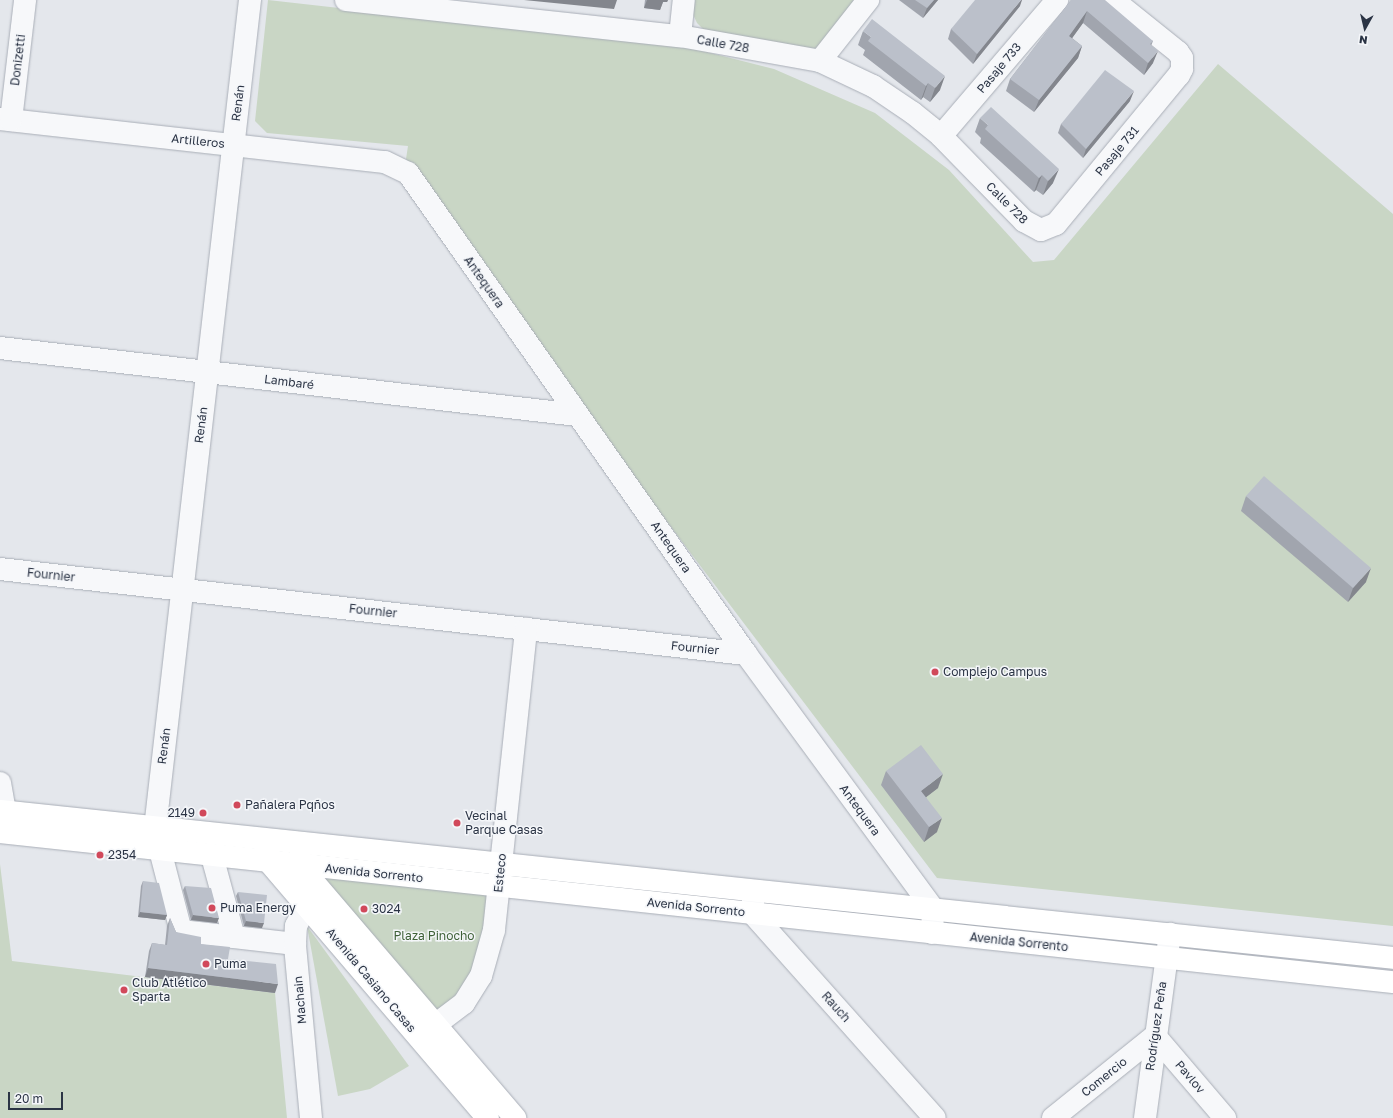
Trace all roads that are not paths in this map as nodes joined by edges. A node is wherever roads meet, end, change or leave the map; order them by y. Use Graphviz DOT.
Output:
graph roads {
  1 [pos="25,0"];
  2 [pos="250,0"];
  3 [pos="346,0"];
  4 [pos="684,0"];
  5 [pos="868,0"];
  6 [pos="1058,0"];
  7 [pos="1113,0"];
  8 [pos="680,36"];
  9 [pos="820,61"];
  10 [pos="6,120"];
  11 [pos="941,136"];
  12 [pos="233,145"];
  13 [pos="396,165"];
  14 [pos="1041,230"];
  15 [pos="0,348"];
  16 [pos="207,372"];
  17 [pos="578,416"];
  18 [pos="0,569"];
  19 [pos="182,590"];
  20 [pos="526,629"];
  21 [pos="746,654"];
  22 [pos="0,783"];
  23 [pos="4,822"];
  24 [pos="155,826"];
  25 [pos="271,839"];
  26 [pos="301,842"];
  27 [pos="156,850"];
  28 [pos="212,856"];
  29 [pos="269,862"];
  30 [pos="501,863"];
  31 [pos="299,865"];
  32 [pos="498,886"];
  33 [pos="754,889"];
  34 [pos="314,897"];
  35 [pos="933,909"];
  36 [pos="753,914"];
  37 [pos="932,933"];
  38 [pos="1170,934"];
  39 [pos="234,937"];
  40 [pos="295,944"];
  41 [pos="1166,958"];
  42 [pos="1393,958"];
  43 [pos="1393,982"];
  44 [pos="436,1025"];
  45 [pos="1155,1036"];
  46 [pos="311,1118"];
  47 [pos="488,1118"];
  48 [pos="515,1118"];
  49 [pos="935,1118"];
  50 [pos="1053,1118"];
  51 [pos="1145,1118"];
  52 [pos="1225,1118"];
  1 -- 10 [label="street, Donizetti"];
  2 -- 12 [label="street, Renán"];
  3 -- 8 [label="street, Calle 728"];
  4 -- 8 [label="street"];
  5 -- 9 [label="street"];
  6 -- 11 [label="street, Pasaje 733"];
  7 -- 14 [label="street, Pasaje 731"];
  8 -- 9 [label="street, Calle 728"];
  9 -- 11 [label="street, Calle 728"];
  10 -- 12 [label="street, Artilleros"];
  11 -- 14 [label="street, Calle 728"];
  12 -- 13 [label="street, Artilleros"];
  12 -- 16 [label="street, Renán"];
  13 -- 17 [label="street, Antequera"];
  15 -- 16 [label="street, Lambaré"];
  16 -- 17 [label="street, Lambaré"];
  16 -- 19 [label="street, Renán"];
  17 -- 21 [label="street, Antequera"];
  18 -- 19 [label="street, Fournier"];
  19 -- 20 [label="street, Fournier"];
  19 -- 24 [label="street, Renán"];
  20 -- 21 [label="street, Fournier"];
  20 -- 30 [label="street, Esteco"];
  21 -- 35 [label="street, Antequera"];
  22 -- 23 [label="street"];
  23 -- 24 [label="main road, Avenida Sorrento"];
  23 -- 27 [label="main road, Avenida Sorrento"];
  24 -- 25 [label="main road, Avenida Sorrento"];
  24 -- 27 [label="street, Renán"];
  25 -- 26 [label="main road, Avenida Sorrento"];
  25 -- 29 [label="main road"];
  26 -- 30 [label="main road, Avenida Sorrento"];
  26 -- 31 [label="main road"];
  27 -- 28 [label="main road, Avenida Sorrento"];
  27 -- 39 [label="street"];
  28 -- 29 [label="main road, Avenida Sorrento"];
  28 -- 39 [label="street"];
  29 -- 31 [label="main road, Avenida Sorrento"];
  29 -- 34 [label="main road, Avenida Casiano Casas"];
  30 -- 32 [label="street, Esteco"];
  30 -- 33 [label="main road, Avenida Sorrento"];
  31 -- 32 [label="main road, Avenida Sorrento"];
  31 -- 34 [label="main road, Avenida Casiano Casas"];
  32 -- 36 [label="main road, Avenida Sorrento"];
  32 -- 44 [label="street, Esteco"];
  33 -- 35 [label="main road, Avenida Sorrento"];
  33 -- 36 [label="street"];
  34 -- 40 [label="street, Machain"];
  34 -- 44 [label="main road, Avenida Casiano Casas"];
  34 -- 47 [label="main road, Avenida Casiano Casas"];
  35 -- 37 [label="street"];
  35 -- 38 [label="main road, Avenida Sorrento"];
  36 -- 37 [label="main road, Avenida Sorrento"];
  36 -- 49 [label="street, Rauch"];
  37 -- 41 [label="main road, Avenida Sorrento"];
  38 -- 41 [label="street, Rodríguez Peña"];
  38 -- 42 [label="main road, Avenida Sorrento"];
  39 -- 40 [label="street"];
  40 -- 46 [label="street, Machain"];
  41 -- 43 [label="main road, Avenida Sorrento"];
  41 -- 45 [label="street, Rodríguez Peña"];
  44 -- 48 [label="main road, Avenida Casiano Casas"];
  45 -- 50 [label="street, Comercio"];
  45 -- 51 [label="street, Rodríguez Peña"];
  45 -- 52 [label="street, Pavlov"];
}
